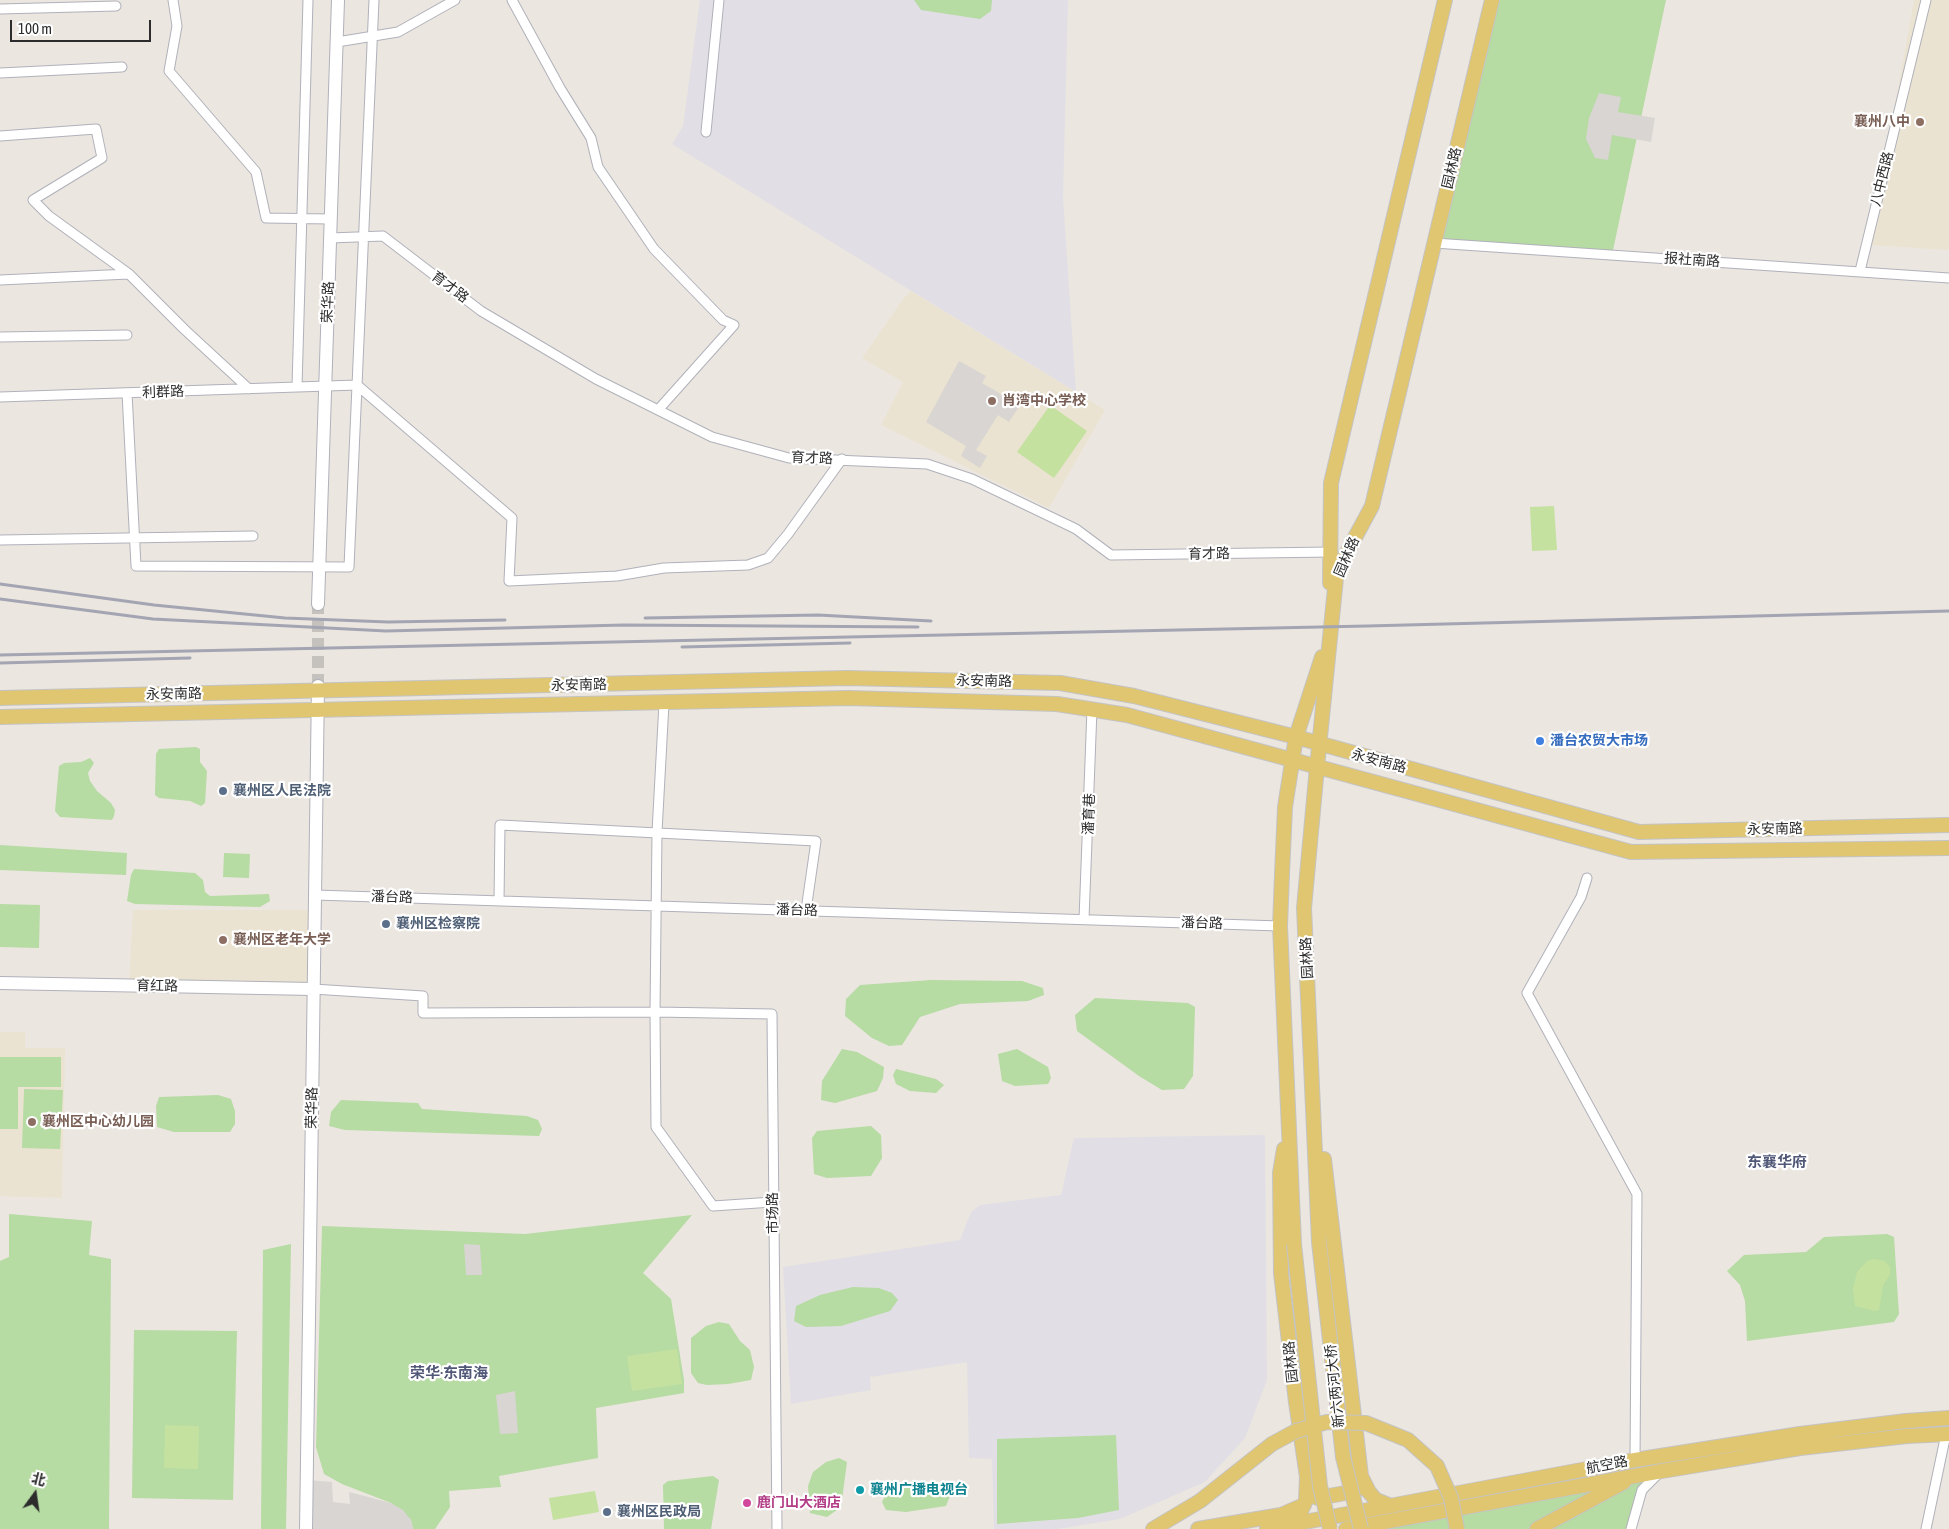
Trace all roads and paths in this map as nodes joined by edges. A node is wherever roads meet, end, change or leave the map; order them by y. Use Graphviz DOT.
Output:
graph roads {
  1 [pos="173,0"];
  2 [pos="308,0"];
  3 [pos="338,0"];
  4 [pos="374,0"];
  5 [pos="455,0"];
  6 [pos="512,0"];
  7 [pos="719,0"];
  8 [pos="1445,0"];
  9 [pos="1492,0"];
  10 [pos="1926,0"];
  11 [pos="116,6"];
  12 [pos="0,9"];
  13 [pos="373,36"];
  14 [pos="337,42"];
  15 [pos="122,67"];
  16 [pos="0,74"];
  17 [pos="706,132"];
  18 [pos="0,136"];
  19 [pos="301,219"];
  20 [pos="331,220"];
  21 [pos="362,237"];
  22 [pos="330,238"];
  23 [pos="1434,244"];
  24 [pos="1860,271"];
  25 [pos="129,274"];
  26 [pos="1949,278"];
  27 [pos="0,280"];
  28 [pos="127,335"];
  29 [pos="0,338"];
  30 [pos="357,385"];
  31 [pos="325,386"];
  32 [pos="297,387"];
  33 [pos="249,388"];
  34 [pos="127,393"];
  35 [pos="0,397"];
  36 [pos="658,410"];
  37 [pos="842,459"];
  38 [pos="254,536"];
  39 [pos="135,538"];
  40 [pos="0,540"];
  41 [pos="1332,552"];
  42 [pos="319,566"];
  43 [pos="318,604"];
  44 [pos="318,689"];
  45 [pos="0,698"];
  46 [pos="664,703"];
  47 [pos="1092,710"];
  48 [pos="317,711"];
  49 [pos="0,717"];
  50 [pos="1296,737"];
  51 [pos="1320,745"];
  52 [pos="1292,759"];
  53 [pos="1317,767"];
  54 [pos="1949,825"];
  55 [pos="657,832"];
  56 [pos="1949,848"];
  57 [pos="1587,878"];
  58 [pos="315,895"];
  59 [pos="499,901"];
  60 [pos="655,905"];
  61 [pos="806,910"];
  62 [pos="1084,919"];
  63 [pos="1280,926"];
  64 [pos="0,983"];
  65 [pos="313,989"];
  66 [pos="655,1012"];
  67 [pos="1289,1129"];
  68 [pos="1314,1131"];
  69 [pos="773,1202"];
  70 [pos="1319,1242"];
  71 [pos="1294,1244"];
  72 [pos="1949,1418"];
  73 [pos="1948,1434"];
  74 [pos="1636,1460"];
  75 [pos="1662,1470"];
  76 [pos="1636,1476"];
  77 [pos="1362,1478"];
  78 [pos="1306,1489"];
  79 [pos="1304,1505"];
  80 [pos="1391,1506"];
  81 [pos="1286,1526"];
  82 [pos="306,1529"];
  83 [pos="777,1529"];
  84 [pos="1152,1529"];
  85 [pos="1198,1529"];
  86 [pos="1267,1529"];
  87 [pos="1330,1529"];
  88 [pos="1346,1529"];
  89 [pos="1361,1529"];
  90 [pos="1457,1529"];
  91 [pos="1537,1529"];
  92 [pos="1631,1529"];
  93 [pos="1926,1529"];
  1 -- 19 [label="street"];
  2 -- 19 [label="street"];
  3 -- 14 [label="main road, 荣华路"];
  4 -- 13 [label="street"];
  5 -- 13 [label="street"];
  6 -- 36 [label="street"];
  7 -- 17 [label="street"];
  8 -- 41 [label="main road, 园林路"];
  9 -- 23 [label="main road, 园林路"];
  10 -- 24 [label="street, 八中西路"];
  11 -- 12 [label="street"];
  13 -- 14 [label="street"];
  13 -- 21 [label="street"];
  14 -- 20 [label="main road, 荣华路"];
  15 -- 16 [label="street"];
  18 -- 25 [label="street"];
  19 -- 20 [label="street"];
  19 -- 32 [label="street"];
  20 -- 22 [label="main road, 荣华路"];
  21 -- 22 [label="street, 育才路"];
  21 -- 30 [label="street"];
  21 -- 36 [label="street, 育才路"];
  22 -- 31 [label="main road, 荣华路"];
  23 -- 24 [label="street, 报社南路"];
  23 -- 51 [label="main road, 园林路"];
  24 -- 26 [label="street, 报社南路"];
  25 -- 27 [label="street"];
  25 -- 33 [label="street"];
  28 -- 29 [label="street"];
  30 -- 31 [label="street, 利群路"];
  30 -- 37 [label="street"];
  30 -- 42 [label="street"];
  31 -- 32 [label="street, 利群路"];
  31 -- 42 [label="main road, 荣华路"];
  32 -- 33 [label="street, 利群路"];
  33 -- 34 [label="street, 利群路"];
  34 -- 35 [label="street, 利群路"];
  34 -- 39 [label="street"];
  36 -- 37 [label="street, 育才路"];
  37 -- 41 [label="street, 育才路"];
  38 -- 39 [label="street"];
  39 -- 40 [label="street"];
  39 -- 42 [label="street"];
  41 -- 50 [label="main road, 园林路"];
  42 -- 43 [label="main road, 荣华路"];
  44 -- 45 [label="main road, 永安南路"];
  44 -- 48 [label="main road, 荣华路"];
  44 -- 50 [label="main road, 永安南路"];
  46 -- 47 [label="main road, 永安南路"];
  46 -- 48 [label="main road, 永安南路"];
  46 -- 55 [label="street"];
  47 -- 52 [label="main road, 永安南路"];
  47 -- 62 [label="street, 潘育巷"];
  48 -- 49 [label="main road, 永安南路"];
  48 -- 58 [label="main road, 荣华路"];
  50 -- 51 [label="main road, 永安南路"];
  50 -- 52 [label="main road, 园林路"];
  51 -- 53 [label="main road, 园林路"];
  51 -- 54 [label="main road, 永安南路"];
  52 -- 53 [label="main road, 永安南路"];
  52 -- 63 [label="main road, 园林路"];
  53 -- 56 [label="main road, 永安南路"];
  53 -- 68 [label="main road, 园林路"];
  55 -- 59 [label="street"];
  55 -- 60 [label="street"];
  55 -- 61 [label="street"];
  57 -- 74 [label="street"];
  58 -- 59 [label="street, 潘台路"];
  58 -- 65 [label="main road, 荣华路"];
  59 -- 60 [label="street, 潘台路"];
  60 -- 61 [label="street, 潘台路"];
  60 -- 66 [label="street"];
  61 -- 62 [label="street, 潘台路"];
  62 -- 63 [label="street, 潘台路"];
  63 -- 67 [label="main road, 园林路"];
  64 -- 65 [label="main road, 育红路"];
  65 -- 66 [label="street"];
  65 -- 82 [label="main road, 荣华路"];
  66 -- 69 [label="street"];
  66 -- 69 [label="street, 市场路"];
  67 -- 71 [label="main road, 园林路"];
  67 -- 78 [label="main road, 园林路"];
  68 -- 70 [label="main road, 园林路"];
  68 -- 77 [label="main road, 园林路"];
  69 -- 83 [label="street, 市场路"];
  70 -- 89 [label="main road, 新六两河大桥, bridge"];
  71 -- 87 [label="main road, 新六两河大桥, bridge"];
  72 -- 74 [label="main road, 航空路"];
  73 -- 75 [label="main road, 航空路"];
  73 -- 93 [label="street"];
  74 -- 80 [label="main road, 航空路"];
  75 -- 76 [label="main road, 航空路"];
  75 -- 92 [label="street"];
  76 -- 88 [label="main road, 航空路"];
  76 -- 91 [label="main road"];
  77 -- 78 [label="main road"];
  77 -- 80 [label="main road, 园林路"];
  78 -- 79 [label="main road, 园林路"];
  79 -- 81 [label="main road"];
  79 -- 85 [label="main road"];
  80 -- 81 [label="main road, 航空路"];
  81 -- 86 [label="main road, 航空路"];
  84 -- 90 [label="main road, bridge"];
}
